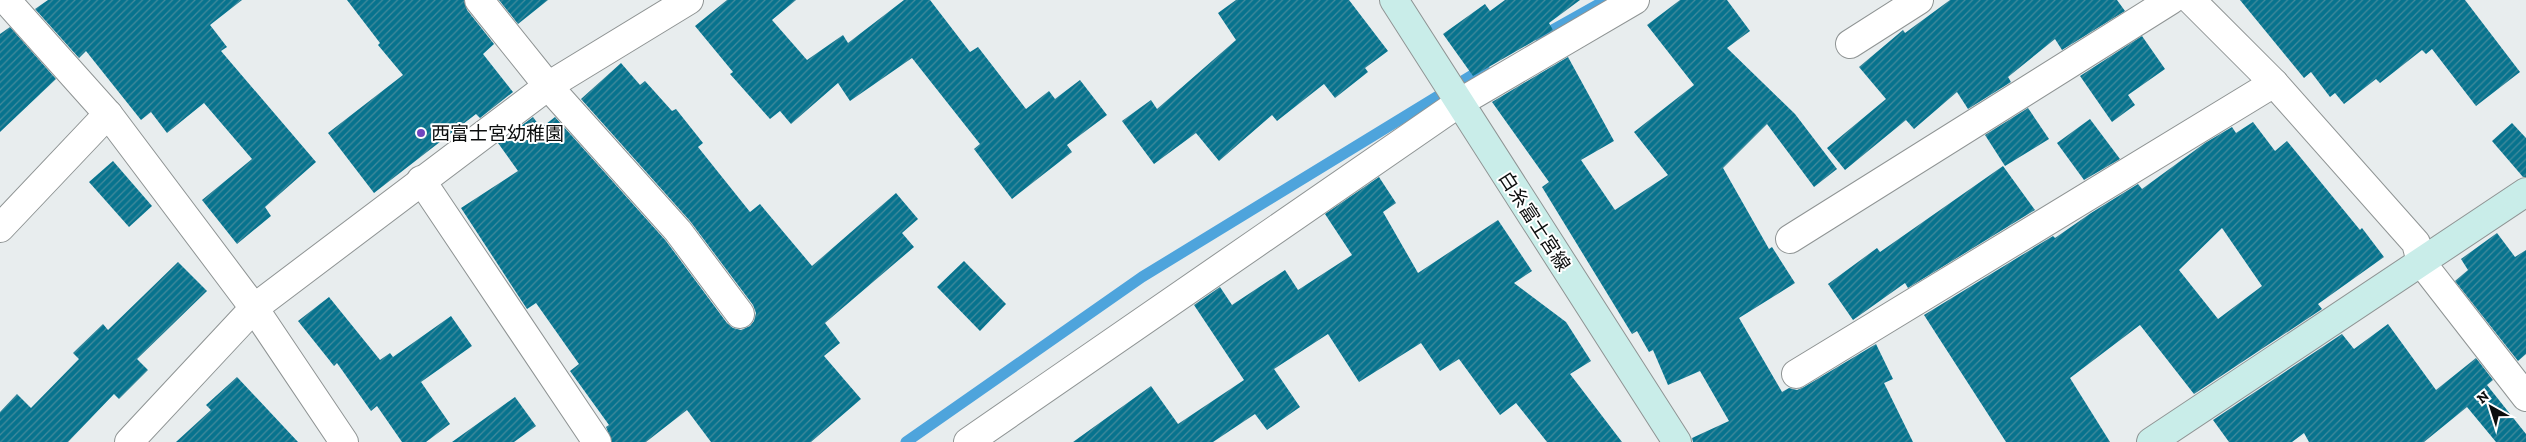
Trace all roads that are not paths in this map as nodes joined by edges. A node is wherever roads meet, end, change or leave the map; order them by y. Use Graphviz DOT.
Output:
graph roads {
  1 [pos="6,0"];
  2 [pos="479,0"];
  3 [pos="689,0"];
  4 [pos="1394,0"];
  5 [pos="1635,0"];
  6 [pos="1919,0"];
  7 [pos="2171,0"];
  8 [pos="2191,0"];
  9 [pos="1850,44"];
  10 [pos="2274,83"];
  11 [pos="548,86"];
  12 [pos="1459,103"];
  13 [pos="108,114"];
  14 [pos="421,180"];
  15 [pos="2526,192"];
  16 [pos="0,228"];
  17 [pos="1790,239"];
  18 [pos="2421,262"];
  19 [pos="254,308"];
  20 [pos="740,314"];
  21 [pos="1796,374"];
  22 [pos="2526,397"];
  23 [pos="129,442"];
  24 [pos="344,442"];
  25 [pos="597,442"];
  26 [pos="968,442"];
  27 [pos="1677,442"];
  28 [pos="2151,442"];
  1 -- 13 [label="street"];
  2 -- 11 [label="street"];
  3 -- 11 [label="street"];
  4 -- 12 [label="main road, 白糸富士宮線"];
  5 -- 12 [label="street"];
  6 -- 9 [label="street"];
  7 -- 17 [label="street"];
  8 -- 10 [label="street"];
  10 -- 18 [label="street"];
  10 -- 21 [label="street"];
  11 -- 14 [label="street"];
  11 -- 20 [label="street"];
  12 -- 26 [label="street"];
  12 -- 27 [label="main road, 白糸富士宮線"];
  13 -- 16 [label="street"];
  13 -- 19 [label="street"];
  14 -- 19 [label="street"];
  14 -- 25 [label="street"];
  15 -- 18 [label="main road"];
  18 -- 22 [label="street"];
  18 -- 28 [label="main road"];
  19 -- 23 [label="street"];
  19 -- 24 [label="street"];
}
